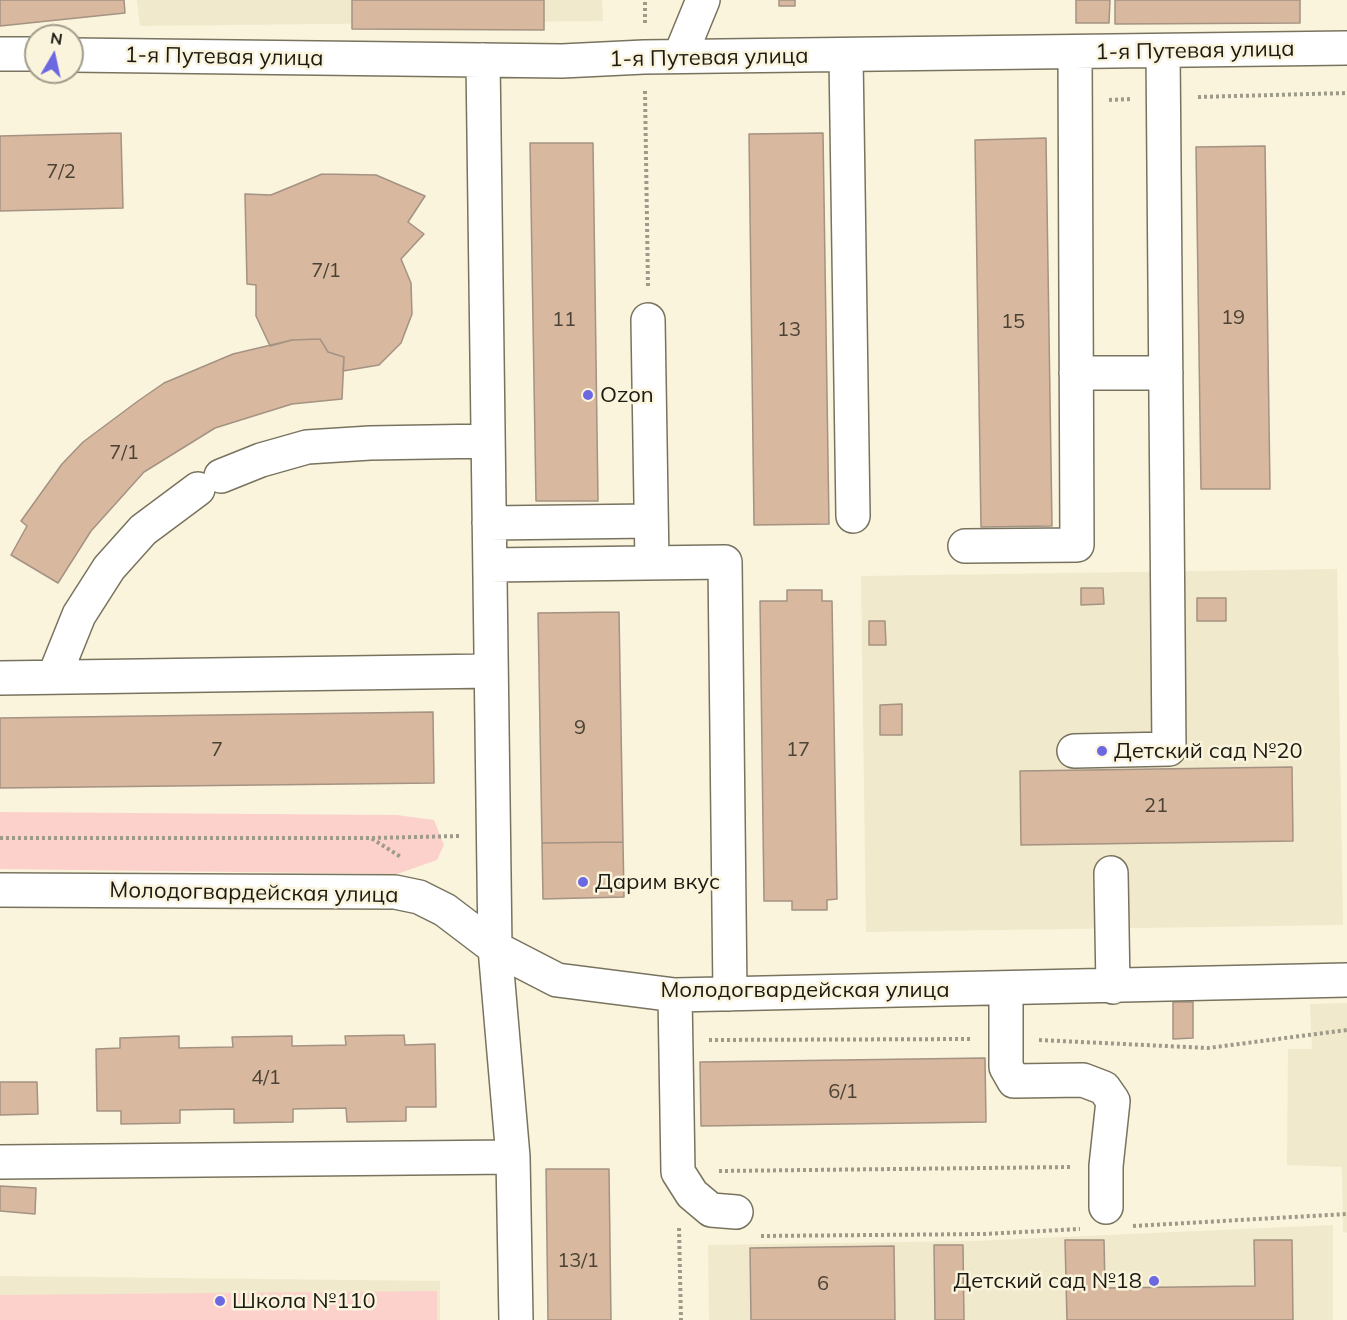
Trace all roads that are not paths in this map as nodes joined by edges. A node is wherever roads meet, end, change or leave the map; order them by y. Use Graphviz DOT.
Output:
graph roads {
  1 [pos="703,0"];
  2 [pos="1347,48"];
  3 [pos="1163,51"];
  4 [pos="1075,52"];
  5 [pos="0,54"];
  6 [pos="24,54"];
  7 [pos="84,55"];
  8 [pos="680,56"];
  9 [pos="846,56"];
  10 [pos="483,60"];
  11 [pos="648,320"];
  12 [pos="1076,373"];
  13 [pos="1166,373"];
  14 [pos="488,441"];
  15 [pos="853,516"];
  16 [pos="651,521"];
  17 [pos="489,523"];
  18 [pos="965,546"];
  19 [pos="652,563"];
  20 [pos="490,565"];
  21 [pos="491,671"];
  22 [pos="54,677"];
  23 [pos="0,678"];
  24 [pos="1074,751"];
  25 [pos="1111,873"];
  26 [pos="0,890"];
  27 [pos="495,948"];
  28 [pos="1347,980"];
  29 [pos="1113,987"];
  30 [pos="1006,988"];
  31 [pos="730,994"];
  32 [pos="675,995"];
  33 [pos="513,1157"];
  34 [pos="0,1162"];
  35 [pos="1107,1220"];
  36 [pos="743,1224"];
  37 [pos="516,1320"];
  1 -- 8 [label="street"];
  2 -- 3 [label="street, 1-я Путевая улица"];
  3 -- 4 [label="street, 1-я Путевая улица"];
  3 -- 13 [label="street"];
  4 -- 9 [label="street, 1-я Путевая улица"];
  4 -- 12 [label="street"];
  5 -- 6 [label="street"];
  7 -- 10 [label="street, 1-я Путевая улица"];
  8 -- 9 [label="street, 1-я Путевая улица"];
  8 -- 10 [label="street, 1-я Путевая улица"];
  9 -- 15 [label="street"];
  10 -- 14 [label="street"];
  11 -- 16 [label="street"];
  12 -- 13 [label="street"];
  12 -- 18 [label="street"];
  13 -- 24 [label="street"];
  14 -- 17 [label="street"];
  14 -- 22 [label="street"];
  16 -- 17 [label="street"];
  16 -- 19 [label="street"];
  17 -- 20 [label="street"];
  19 -- 20 [label="street"];
  19 -- 31 [label="street"];
  20 -- 21 [label="street"];
  21 -- 22 [label="street"];
  21 -- 27 [label="street"];
  22 -- 23 [label="street"];
  25 -- 29 [label="street"];
  26 -- 27 [label="street, Молодогвардейская улица"];
  27 -- 32 [label="street, Молодогвардейская улица"];
  27 -- 33 [label="street"];
  28 -- 29 [label="street, Молодогвардейская улица"];
  29 -- 30 [label="street, Молодогвардейская улица"];
  30 -- 31 [label="street, Молодогвардейская улица"];
  30 -- 35 [label="street"];
  31 -- 32 [label="street, Молодогвардейская улица"];
  32 -- 36 [label="street"];
  33 -- 34 [label="street"];
  33 -- 37 [label="street"];
}
